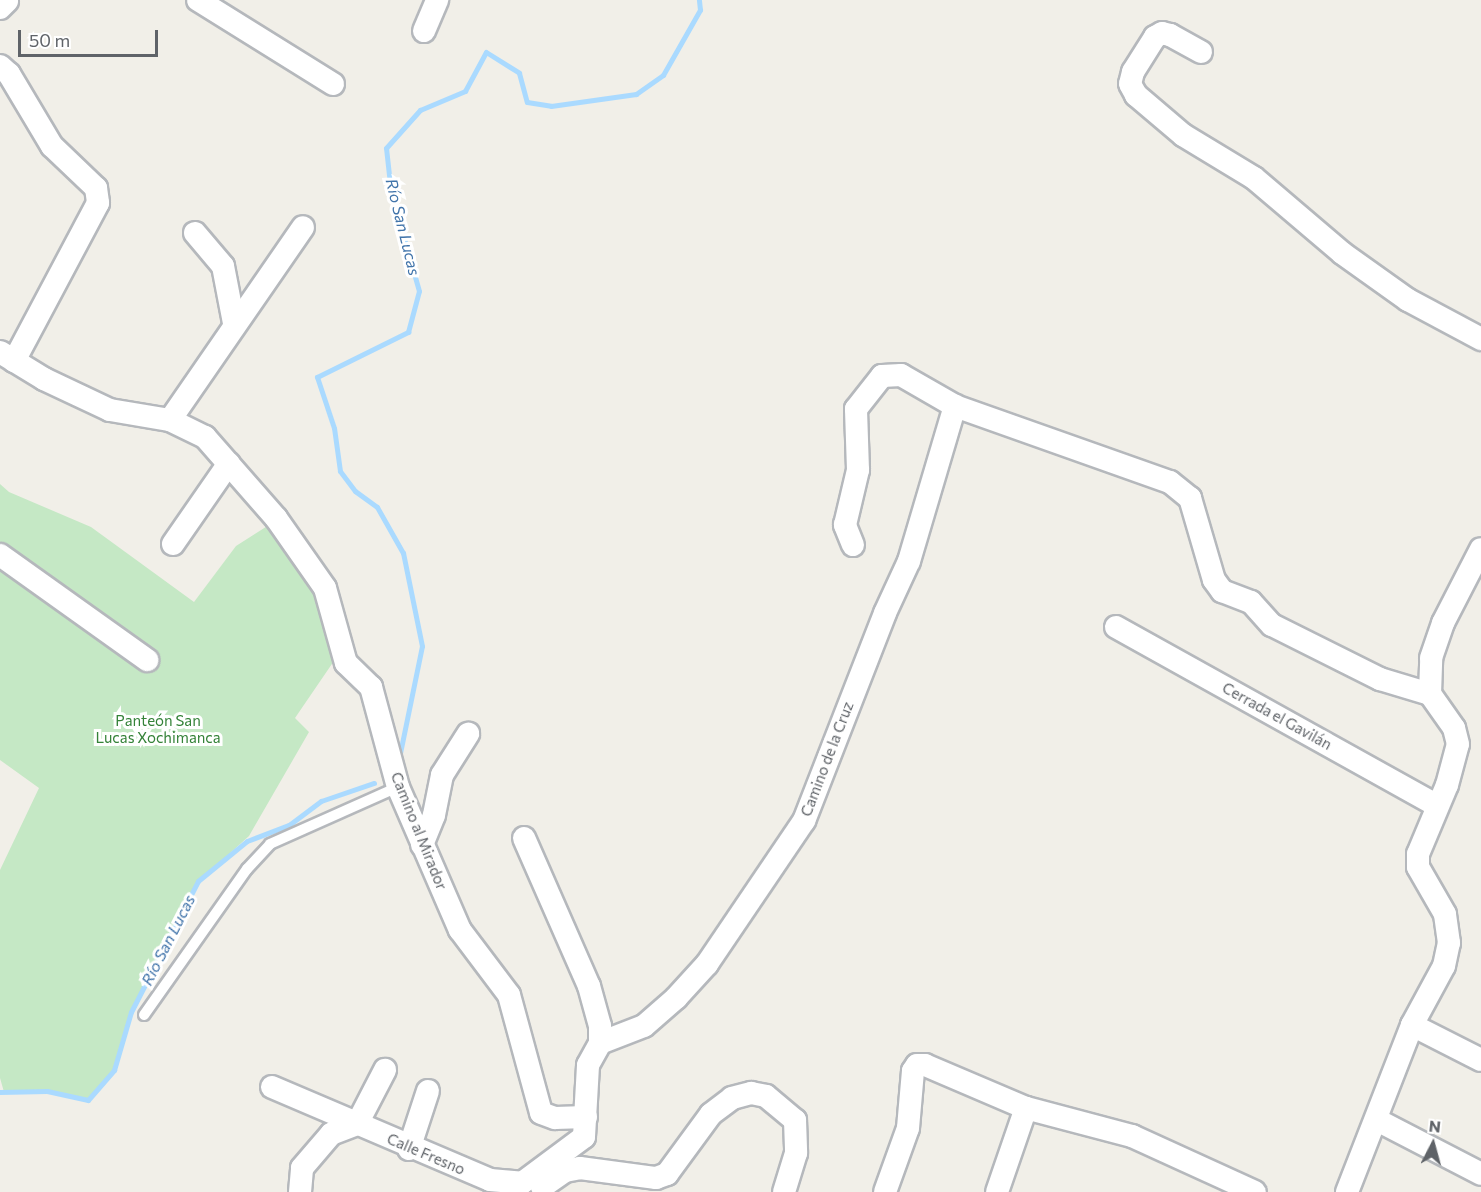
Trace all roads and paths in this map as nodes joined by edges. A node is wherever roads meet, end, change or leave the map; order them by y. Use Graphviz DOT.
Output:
graph roads {
  1 [pos="198,0"];
  2 [pos="437,0"];
  3 [pos="424,31"];
  4 [pos="1201,52"];
  5 [pos="3,74"];
  6 [pos="333,84"];
  7 [pos="303,227"];
  8 [pos="195,233"];
  9 [pos="234,323"];
  10 [pos="1481,339"];
  11 [pos="7,357"];
  12 [pos="955,406"];
  13 [pos="170,420"];
  14 [pos="229,463"];
  15 [pos="173,544"];
  16 [pos="853,545"];
  17 [pos="1481,549"];
  18 [pos="0,555"];
  19 [pos="1116,627"];
  20 [pos="147,660"];
  21 [pos="1430,694"];
  22 [pos="468,734"];
  23 [pos="398,787"];
  24 [pos="1438,806"];
  25 [pos="524,838"];
  26 [pos="422,846"];
  27 [pos="144,1015"];
  28 [pos="1412,1025"];
  29 [pos="600,1043"];
  30 [pos="1481,1060"];
  31 [pos="385,1070"];
  32 [pos="272,1087"];
  33 [pos="428,1091"];
  34 [pos="1026,1108"];
  35 [pos="586,1117"];
  36 [pos="1377,1120"];
  37 [pos="357,1124"];
  38 [pos="409,1149"];
  39 [pos="1481,1174"];
  40 [pos="489,1186"];
  41 [pos="528,1189"];
  42 [pos="1349,1191"];
  43 [pos="300,1192"];
  44 [pos="784,1192"];
  45 [pos="885,1192"];
  46 [pos="997,1192"];
  47 [pos="1255,1192"];
  1 -- 6 [label="street"];
  2 -- 3 [label="street"];
  4 -- 10 [label="street"];
  5 -- 11 [label="street"];
  7 -- 9 [label="street"];
  8 -- 9 [label="street"];
  9 -- 13 [label="street"];
  11 -- 13 [label="street, Camino al Mirador"];
  12 -- 16 [label="street"];
  12 -- 21 [label="street"];
  12 -- 29 [label="street, Camino de la Cruz"];
  13 -- 14 [label="street, Camino al Mirador"];
  14 -- 15 [label="street"];
  14 -- 23 [label="street, Camino al Mirador"];
  17 -- 21 [label="street"];
  18 -- 20 [label="street"];
  19 -- 24 [label="street, Cerrada el Gavilán"];
  21 -- 24 [label="street"];
  22 -- 26 [label="street"];
  23 -- 26 [label="street, Camino al Mirador"];
  23 -- 27 [label="lane"];
  24 -- 28 [label="street"];
  25 -- 29 [label="street"];
  26 -- 35 [label="street, Camino al Mirador"];
  28 -- 30 [label="street"];
  28 -- 36 [label="street"];
  29 -- 35 [label="street"];
  31 -- 37 [label="street"];
  32 -- 37 [label="street, Calle Fresno"];
  33 -- 38 [label="street"];
  34 -- 45 [label="street"];
  34 -- 46 [label="street"];
  34 -- 47 [label="street"];
  35 -- 41 [label="street"];
  36 -- 39 [label="street"];
  36 -- 42 [label="street"];
  37 -- 38 [label="street, Calle Fresno"];
  37 -- 43 [label="street"];
  38 -- 40 [label="street, Calle Fresno"];
  40 -- 41 [label="street, Calle Fresno"];
  41 -- 44 [label="street"];
}
